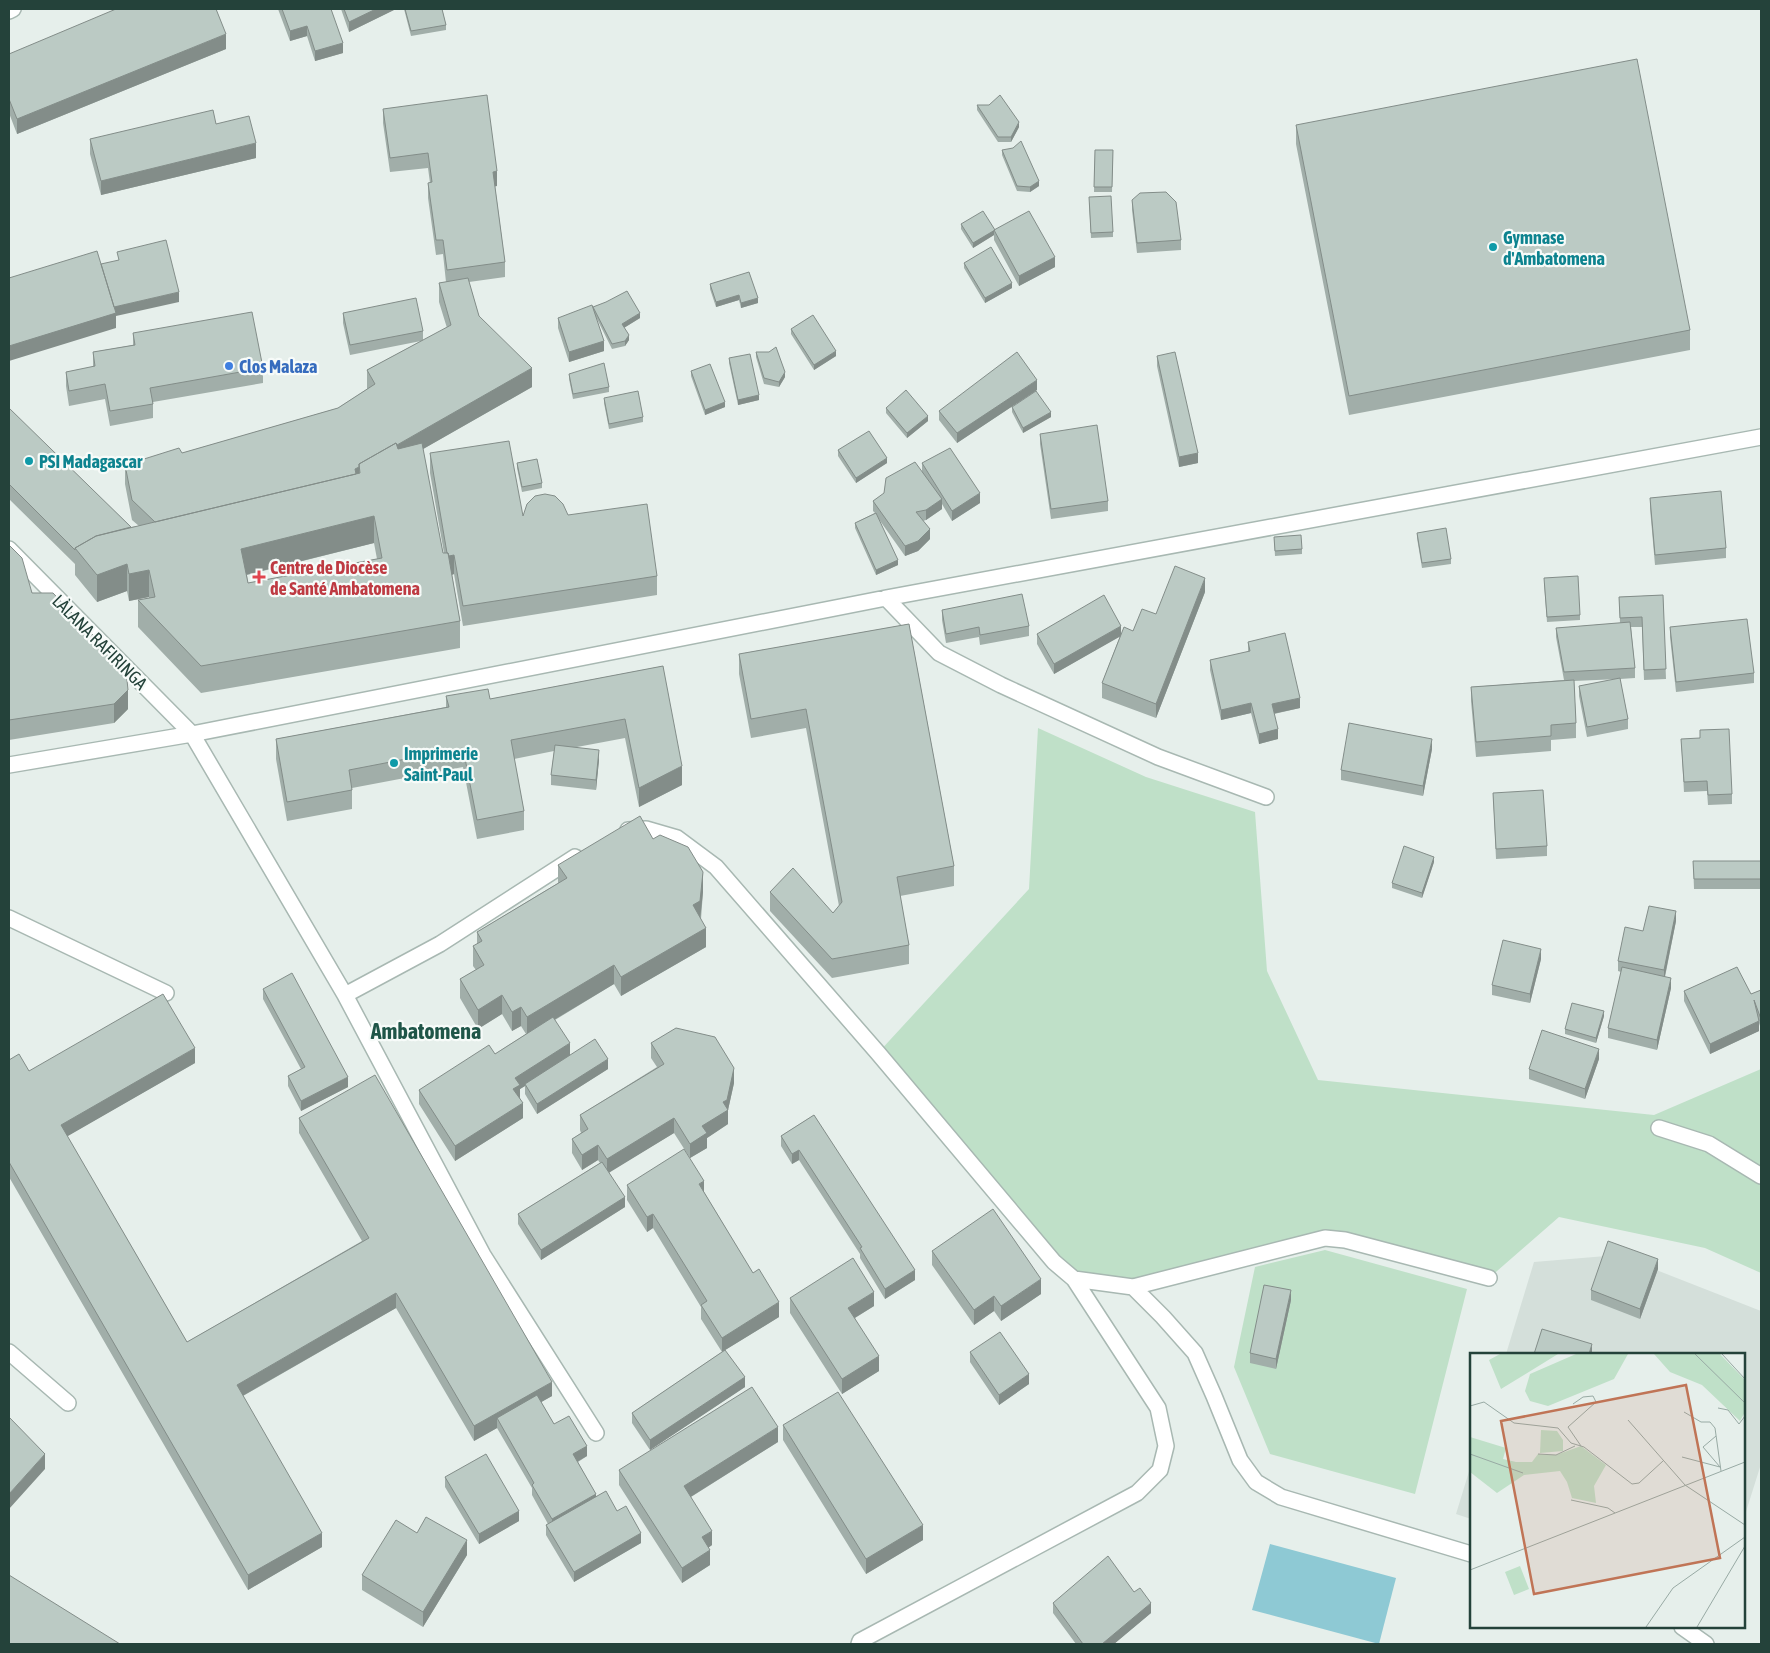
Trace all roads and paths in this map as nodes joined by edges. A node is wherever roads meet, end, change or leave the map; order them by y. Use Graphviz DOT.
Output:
graph roads {
  1 [pos="13,9"];
  2 [pos="9,11"];
  3 [pos="1761,437"];
  4 [pos="9,549"];
  5 [pos="886,598"];
  6 [pos="192,734"];
  7 [pos="9,765"];
  8 [pos="1266,797"];
  9 [pos="614,832"];
  10 [pos="589,848"];
  11 [pos="9,918"];
  12 [pos="166,993"];
  13 [pos="345,995"];
  14 [pos="1659,1128"];
  15 [pos="1761,1176"];
  16 [pos="1488,1278"];
  17 [pos="1074,1279"];
  18 [pos="1133,1288"];
  19 [pos="9,1352"];
  20 [pos="68,1403"];
  21 [pos="596,1433"];
  22 [pos="1470,1554"];
  23 [pos="1683,1628"];
  24 [pos="859,1644"];
  25 [pos="1706,1644"];
  1 -- 2 [label="street"];
  3 -- 5 [label="street"];
  4 -- 6 [label="street, LÀLANA RAFIRINGA"];
  5 -- 6 [label="street"];
  5 -- 8 [label="street"];
  6 -- 7 [label="street"];
  6 -- 13 [label="street, LÀLANA RAFIRINGA"];
  9 -- 17 [label="street"];
  10 -- 13 [label="street"];
  11 -- 12 [label="street"];
  13 -- 21 [label="street, LÀLANA RAFIRINGA"];
  14 -- 15 [label="street"];
  16 -- 18 [label="street"];
  17 -- 18 [label="street"];
  17 -- 24 [label="street"];
  18 -- 22 [label="street"];
  19 -- 20 [label="street"];
  23 -- 25 [label="street"];
}
